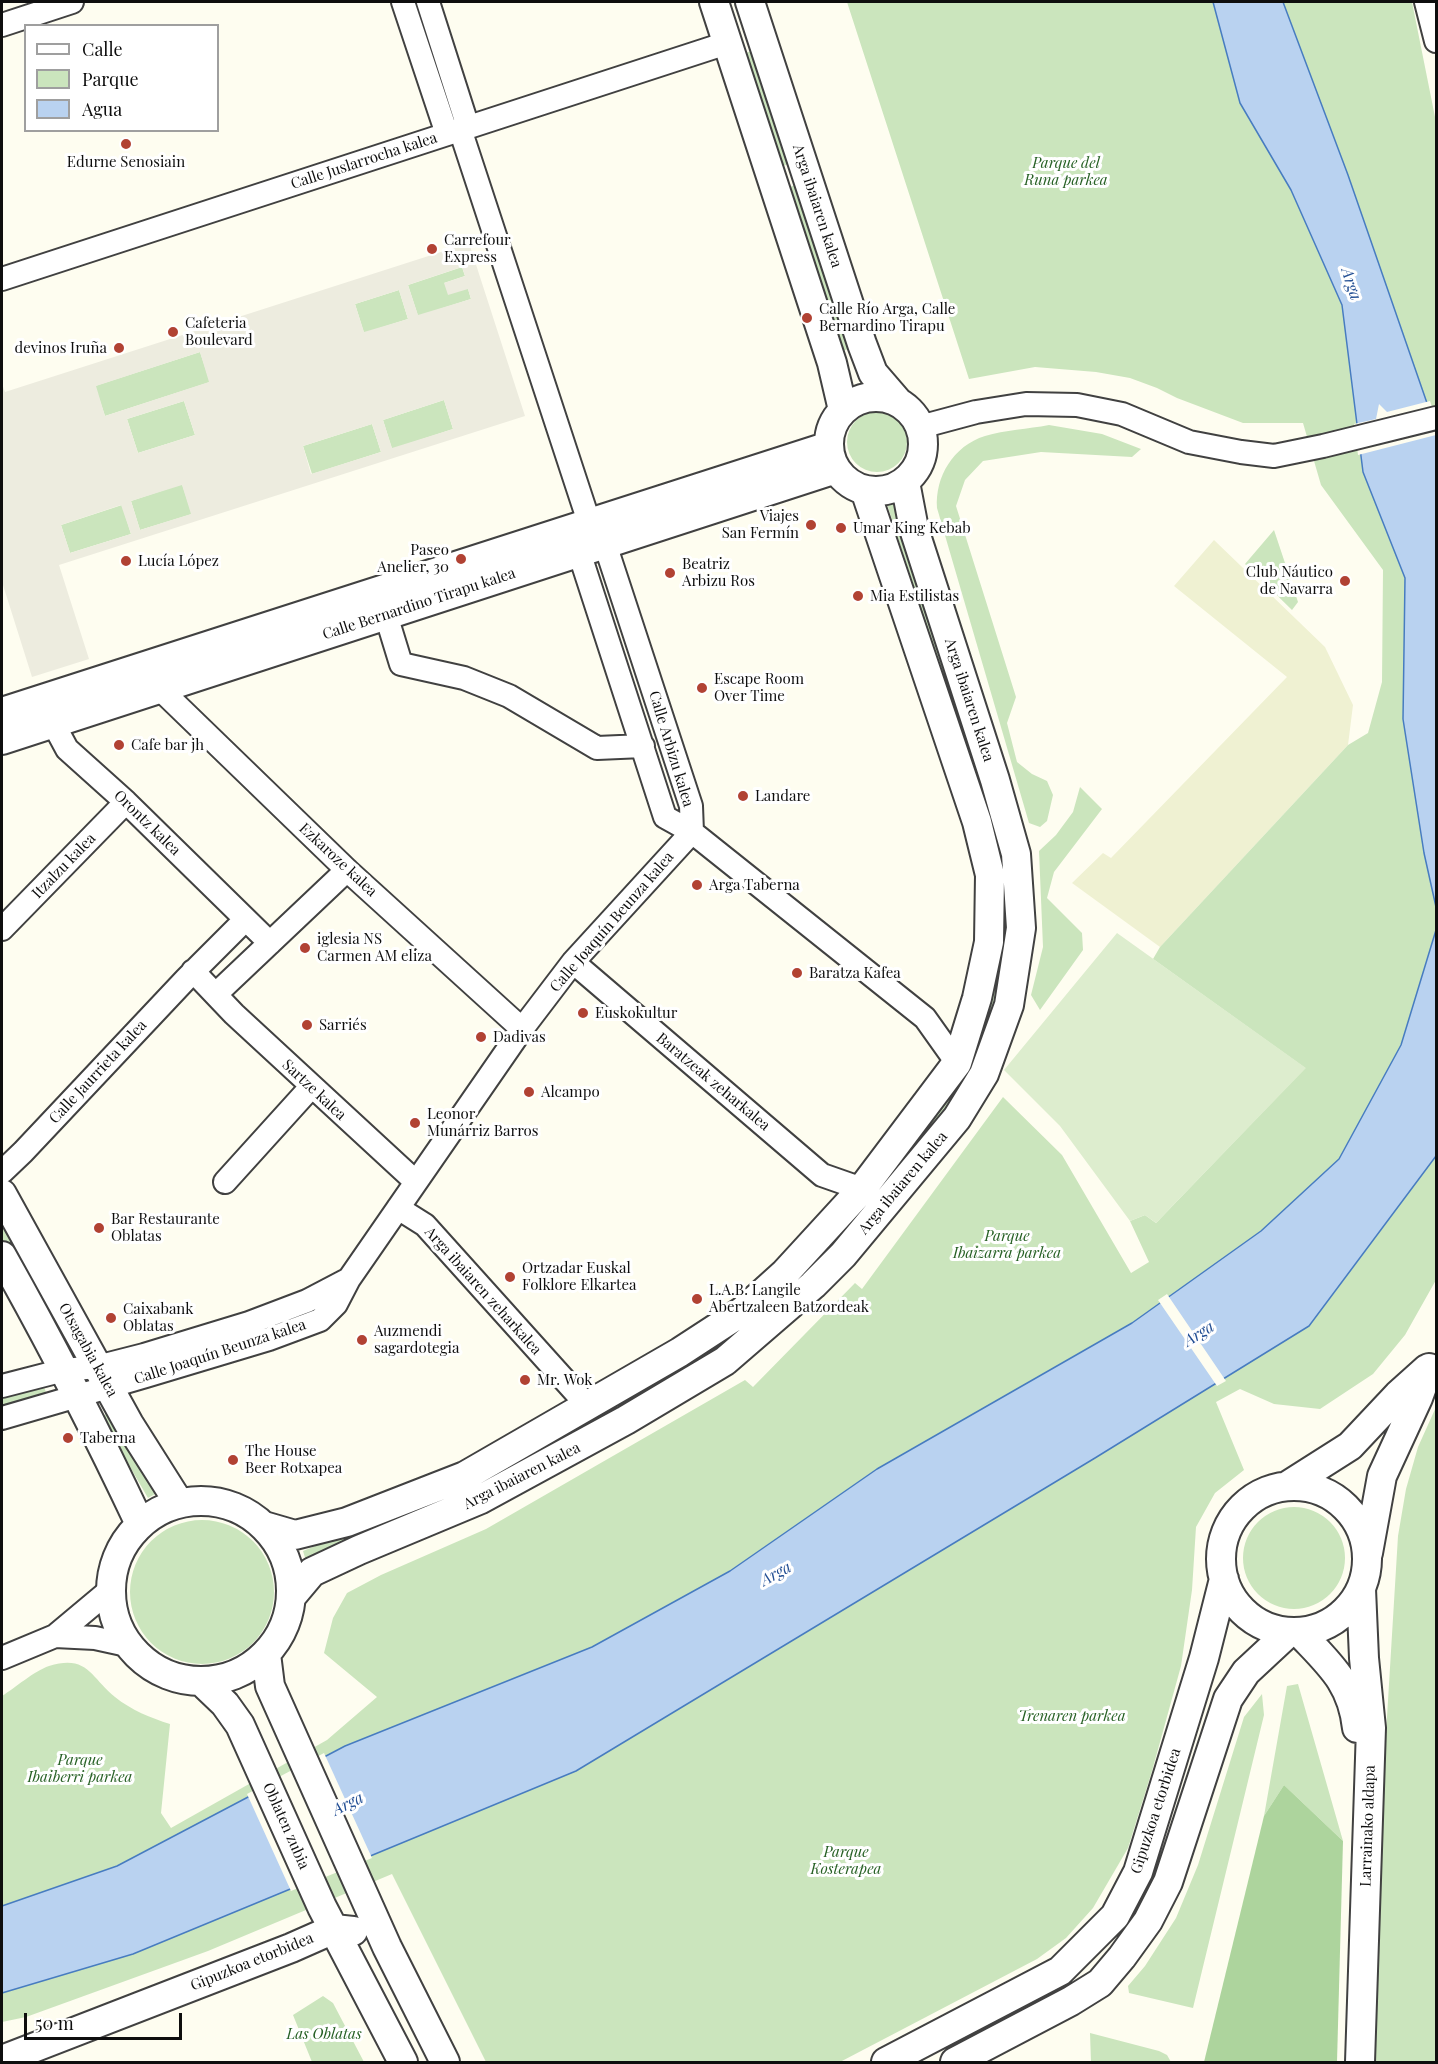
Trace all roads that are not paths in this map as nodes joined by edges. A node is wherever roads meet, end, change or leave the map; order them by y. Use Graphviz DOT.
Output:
graph roads {
  1 [pos="72,2"];
  2 [pos="403,2"];
  3 [pos="428,2"];
  4 [pos="714,2"];
  5 [pos="750,2"];
  6 [pos="1426,2"];
  7 [pos="2,25"];
  8 [pos="1437,41"];
  9 [pos="727,43"];
  10 [pos="458,130"];
  11 [pos="2,279"];
  12 [pos="898,402"];
  13 [pos="843,410"];
  14 [pos="1437,418"];
  15 [pos="920,427"];
  16 [pos="832,457"];
  17 [pos="905,482"];
  18 [pos="865,490"];
  19 [pos="591,539"];
  20 [pos="386,615"];
  21 [pos="159,688"];
  22 [pos="2,712"];
  23 [pos="53,723"];
  24 [pos="2,740"];
  25 [pos="643,746"];
  26 [pos="126,802"];
  27 [pos="692,832"];
  28 [pos="347,870"];
  29 [pos="245,920"];
  30 [pos="2,929"];
  31 [pos="270,943"];
  32 [pos="573,962"];
  33 [pos="194,971"];
  34 [pos="216,994"];
  35 [pos="522,1029"];
  36 [pos="957,1063"];
  37 [pos="311,1087"];
  38 [pos="2,1172"];
  39 [pos="225,1182"];
  40 [pos="416,1182"];
  41 [pos="862,1189"];
  42 [pos="2,1194"];
  43 [pos="398,1208"];
  44 [pos="2,1256"];
  45 [pos="1433,1362"];
  46 [pos="64,1370"];
  47 [pos="103,1377"];
  48 [pos="2,1386"];
  49 [pos="77,1396"];
  50 [pos="587,1406"];
  51 [pos="2,1418"];
  52 [pos="1287,1486"];
  53 [pos="178,1503"];
  54 [pos="141,1524"];
  55 [pos="264,1526"];
  56 [pos="1367,1558"];
  57 [pos="1224,1579"];
  58 [pos="1361,1589"];
  59 [pos="110,1590"];
  60 [pos="291,1597"];
  61 [pos="1294,1632"];
  62 [pos="55,1636"];
  63 [pos="127,1646"];
  64 [pos="266,1654"];
  65 [pos="2,1658"];
  66 [pos="202,1682"];
  67 [pos="328,1918"];
  68 [pos="387,1947"];
  69 [pos="2,2060"];
  70 [pos="403,2062"];
  71 [pos="445,2062"];
  72 [pos="886,2062"];
  73 [pos="955,2062"];
  74 [pos="1344,2062"];
  75 [pos="1360,2062"];
  1 -- 7 [label="street"];
  2 -- 10 [label="street, Calle Arbizu kalea"];
  3 -- 10 [label="street, Calle Arbizu kalea"];
  4 -- 9 [label="street"];
  5 -- 12 [label="street, Arga ibaiaren kalea"];
  6 -- 8 [label="street"];
  9 -- 10 [label="street, Calle Juslarrocha kalea"];
  9 -- 13 [label="street"];
  10 -- 11 [label="street, Calle Juslarrocha kalea"];
  10 -- 19 [label="street, Calle Arbizu kalea"];
  12 -- 13 [label="street"];
  12 -- 15 [label="street"];
  13 -- 16 [label="street"];
  14 -- 15 [label="street"];
  15 -- 17 [label="street"];
  16 -- 18 [label="street"];
  16 -- 19 [label="street, Calle Bernardino Tirapu kalea"];
  17 -- 18 [label="street"];
  17 -- 60 [label="street, Arga ibaiaren kalea"];
  18 -- 36 [label="street, Arga ibaiaren kalea"];
  19 -- 20 [label="street, Calle Bernardino Tirapu kalea"];
  19 -- 22 [label="street, Calle Bernardino Tirapu kalea"];
  19 -- 25 [label="street, Calle Arbizu kalea"];
  19 -- 27 [label="street, Calle Arbizu kalea"];
  20 -- 21 [label="street, Calle Bernardino Tirapu kalea"];
  20 -- 25 [label="street"];
  21 -- 23 [label="street, Calle Bernardino Tirapu kalea"];
  21 -- 28 [label="street, Ezkaroze kalea"];
  23 -- 24 [label="street, Calle Bernardino Tirapu kalea"];
  23 -- 26 [label="street, Orontz kalea"];
  25 -- 27 [label="street, Calle Arbizu kalea"];
  26 -- 29 [label="street, Orontz kalea"];
  26 -- 30 [label="street, Itzalzu kalea"];
  27 -- 32 [label="street, Calle Joaquín Beunza kalea"];
  27 -- 36 [label="street"];
  28 -- 31 [label="street"];
  28 -- 35 [label="street, Ezkaroze kalea"];
  29 -- 31 [label="street"];
  29 -- 33 [label="street, Calle Jaurrieta kalea"];
  31 -- 34 [label="street"];
  32 -- 35 [label="street, Calle Joaquín Beunza kalea"];
  32 -- 41 [label="street, Baratzeak zeharkalea"];
  33 -- 34 [label="street"];
  33 -- 38 [label="street, Calle Jaurrieta kalea"];
  34 -- 37 [label="street, Sartze kalea"];
  35 -- 40 [label="street, Calle Joaquín Beunza kalea"];
  36 -- 41 [label="street, Arga ibaiaren kalea"];
  37 -- 39 [label="street"];
  37 -- 40 [label="street, Sartze kalea"];
  40 -- 43 [label="street, Calle Joaquín Beunza kalea"];
  41 -- 50 [label="street, Arga ibaiaren kalea"];
  42 -- 47 [label="street, Otsagabia kalea"];
  43 -- 47 [label="street, Calle Joaquín Beunza kalea"];
  43 -- 50 [label="street, Arga ibaiaren zeharkalea"];
  44 -- 46 [label="street, Otsagabia kalea"];
  45 -- 52 [label="street"];
  45 -- 56 [label="street"];
  46 -- 47 [label="street, Calle Joaquín Beunza kalea"];
  46 -- 48 [label="street, Calle Joaquín Beunza kalea"];
  46 -- 49 [label="street, Otsagabia kalea"];
  47 -- 49 [label="street, Calle Joaquín Beunza kalea"];
  47 -- 53 [label="street, Otsagabia kalea"];
  49 -- 51 [label="street, Calle Joaquín Beunza kalea"];
  49 -- 54 [label="street, Otsagabia kalea"];
  50 -- 55 [label="street, Arga ibaiaren kalea"];
  52 -- 56 [label="street"];
  52 -- 57 [label="street"];
  53 -- 54 [label="street"];
  53 -- 55 [label="street"];
  54 -- 59 [label="street"];
  55 -- 60 [label="street"];
  56 -- 58 [label="street"];
  57 -- 61 [label="street"];
  57 -- 72 [label="street, Gipuzkoa etorbidea"];
  58 -- 61 [label="street"];
  58 -- 75 [label="street, Larrainako aldapa"];
  59 -- 62 [label="street"];
  59 -- 63 [label="street"];
  60 -- 64 [label="street"];
  61 -- 73 [label="street"];
  61 -- 74 [label="street, Larrainako aldapa"];
  62 -- 63 [label="street"];
  62 -- 65 [label="street"];
  63 -- 66 [label="street"];
  64 -- 66 [label="street"];
  64 -- 68 [label="street"];
  66 -- 67 [label="street, Oblaten zubia"];
  67 -- 68 [label="street"];
  67 -- 69 [label="street, Gipuzkoa etorbidea"];
  67 -- 70 [label="street"];
  68 -- 71 [label="street"];
}
